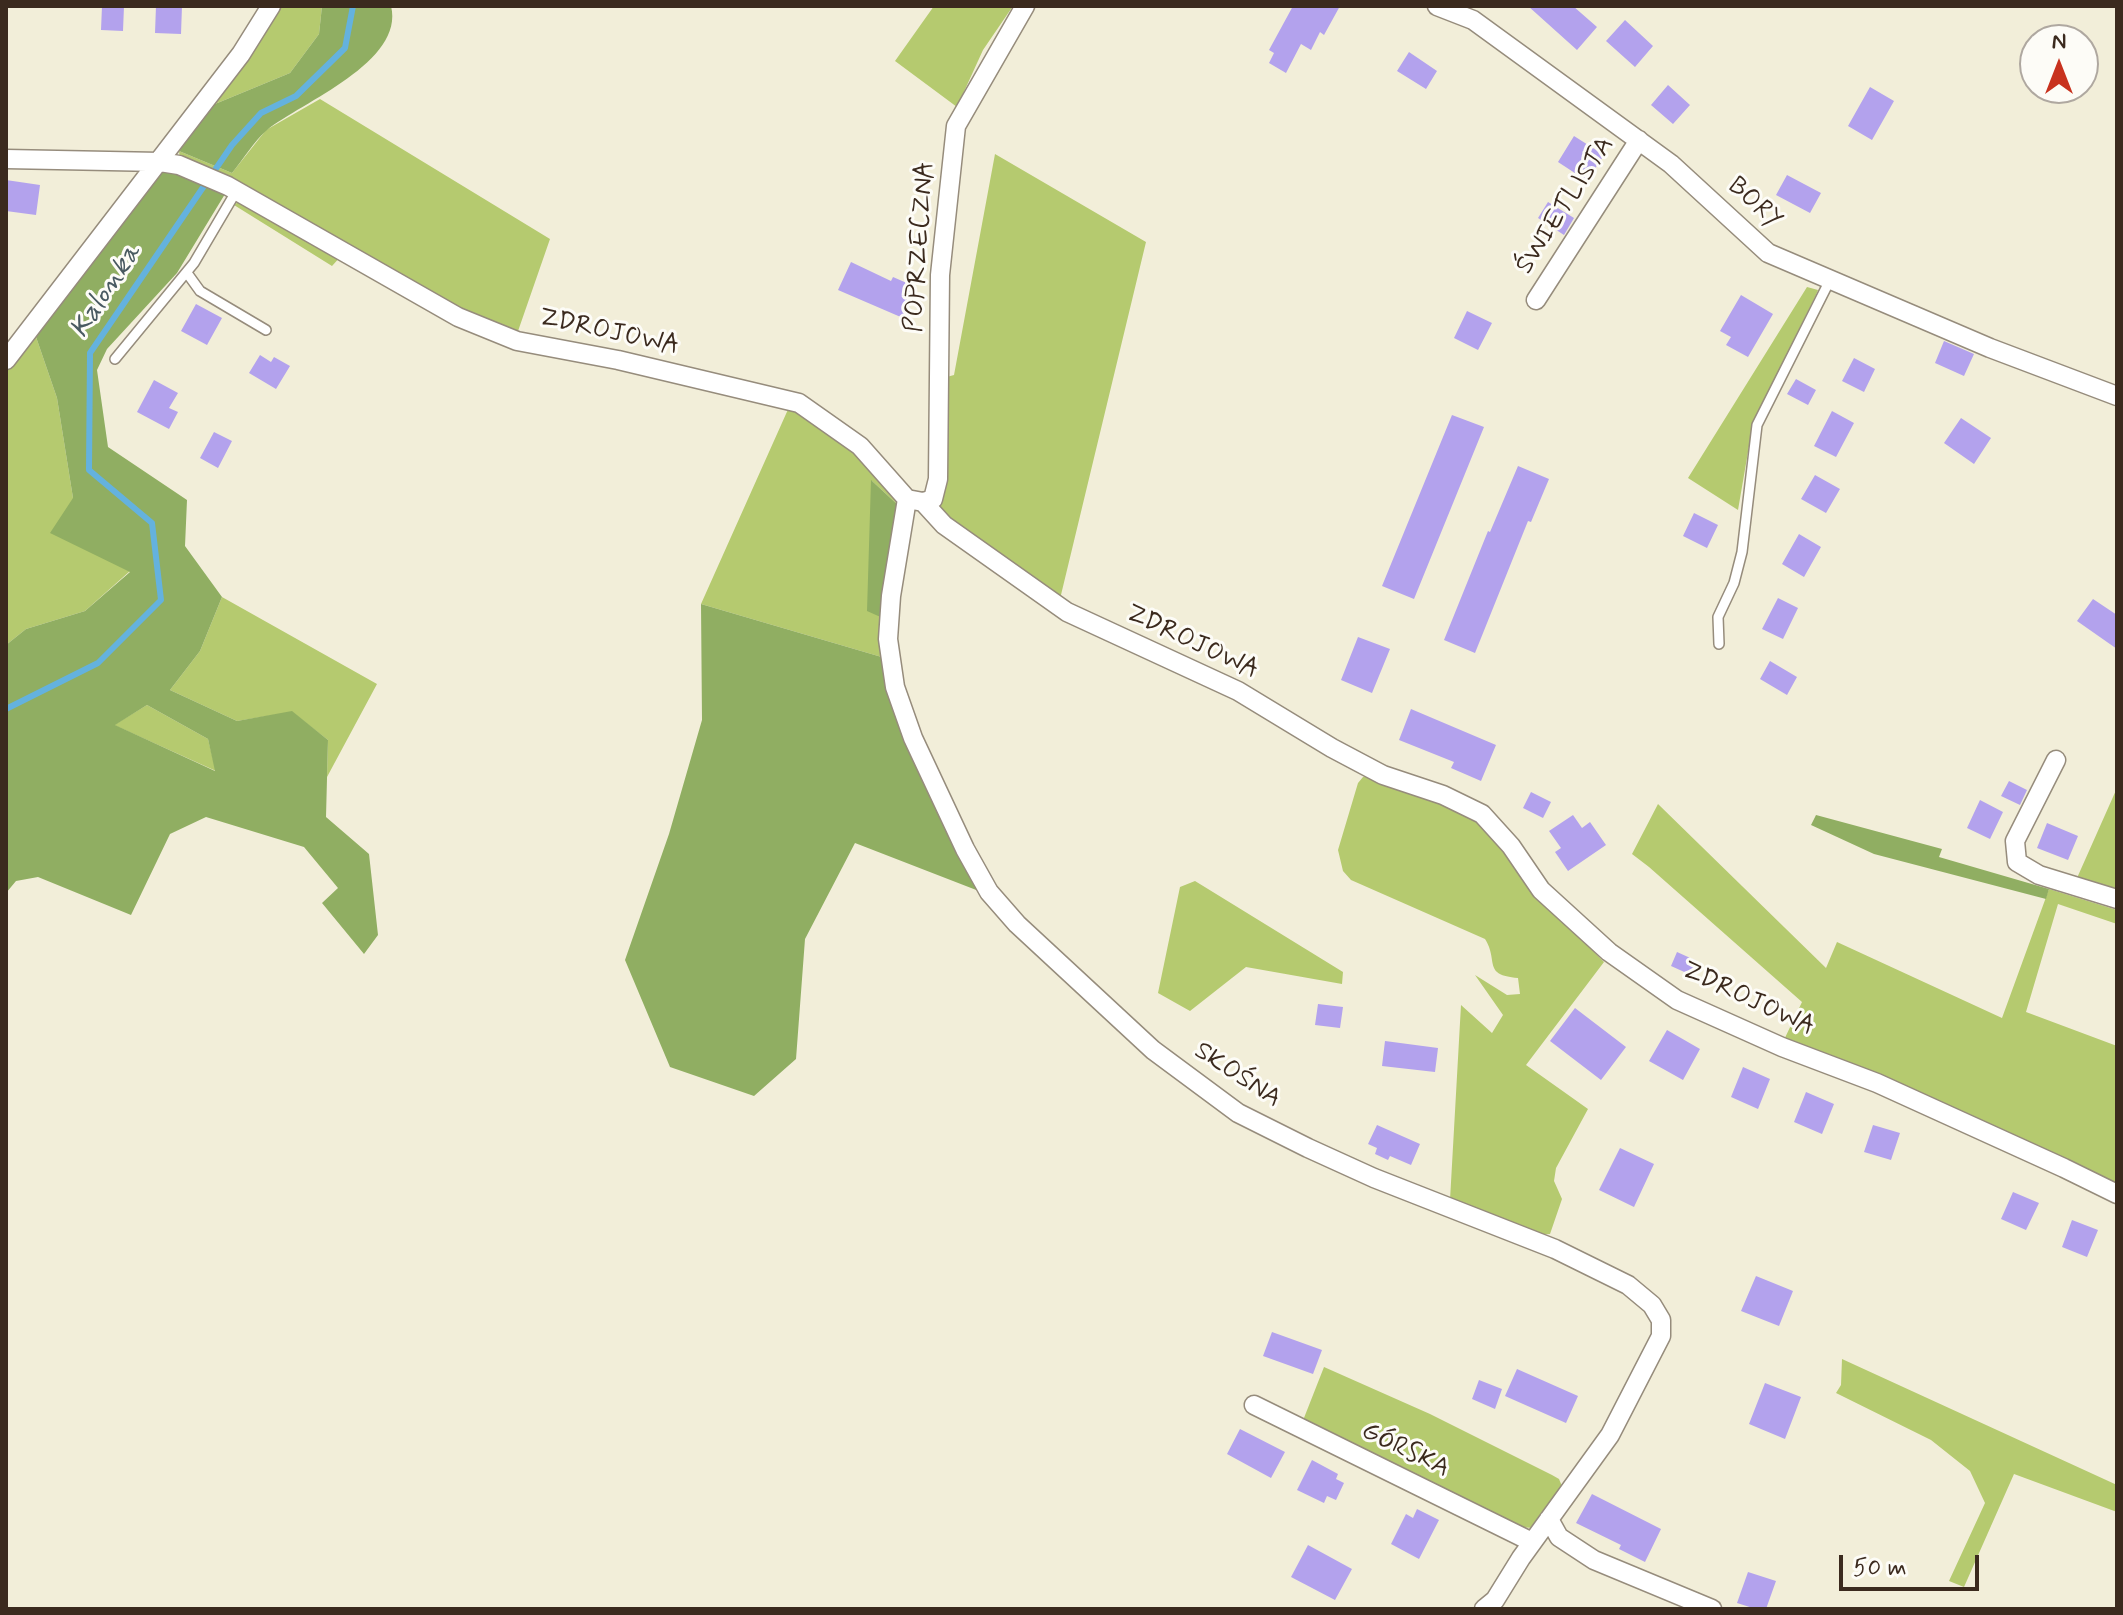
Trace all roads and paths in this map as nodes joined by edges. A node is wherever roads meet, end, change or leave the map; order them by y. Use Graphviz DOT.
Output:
graph roads {
  1 [pos="271,6"];
  2 [pos="1025,6"];
  3 [pos="1437,6"];
  4 [pos="1639,140"];
  5 [pos="6,159"];
  6 [pos="160,162"];
  7 [pos="232,188"];
  8 [pos="187,273"];
  9 [pos="1830,280"];
  10 [pos="1536,300"];
  11 [pos="266,330"];
  12 [pos="115,359"];
  13 [pos="6,360"];
  14 [pos="2117,396"];
  15 [pos="915,500"];
  16 [pos="1719,644"];
  17 [pos="2056,760"];
  18 [pos="2117,899"];
  19 [pos="2117,1194"];
  20 [pos="1254,1405"];
  21 [pos="1549,1519"];
  22 [pos="1532,1542"];
  23 [pos="1484,1609"];
  24 [pos="1712,1609"];
  1 -- 6 [label="street"];
  2 -- 15 [label="street, POPRZECZNA"];
  3 -- 4 [label="street, BORY"];
  4 -- 9 [label="street, BORY"];
  4 -- 10 [label="street, ŚWIETLISTA"];
  5 -- 6 [label="street, ZDROJOWA"];
  6 -- 7 [label="street, ZDROJOWA"];
  6 -- 13 [label="street"];
  7 -- 8 [label="lane"];
  7 -- 15 [label="street, ZDROJOWA"];
  8 -- 11 [label="lane"];
  8 -- 12 [label="lane"];
  9 -- 14 [label="street, BORY"];
  9 -- 16 [label="lane"];
  15 -- 19 [label="street, ZDROJOWA"];
  15 -- 21 [label="street, SKOŚNA"];
  17 -- 18 [label="street"];
  20 -- 22 [label="street, GÓRSKA"];
  21 -- 22 [label="street, SKOŚNA"];
  21 -- 24 [label="street"];
  22 -- 23 [label="street, SKOŚNA"];
}
